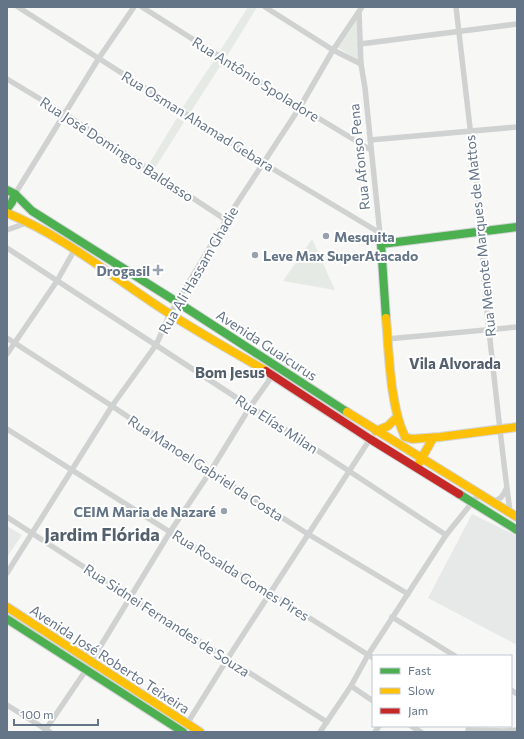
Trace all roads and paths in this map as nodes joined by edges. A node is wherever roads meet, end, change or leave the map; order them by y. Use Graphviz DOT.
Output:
graph roads {
  1 [pos="18,7"];
  2 [pos="134,7"];
  3 [pos="142,7"];
  4 [pos="265,7"];
  5 [pos="456,7"];
  6 [pos="360,10"];
  7 [pos="517,24"];
  8 [pos="459,31"];
  9 [pos="360,44"];
  10 [pos="333,50"];
  11 [pos="99,58"];
  12 [pos="361,64"];
  13 [pos="7,79"];
  14 [pos="300,107"];
  15 [pos="65,114"];
  16 [pos="517,127"];
  17 [pos="470,132"];
  18 [pos="370,140"];
  19 [pos="371,150"];
  20 [pos="263,163"];
  21 [pos="7,190"];
  22 [pos="17,191"];
  23 [pos="7,209"];
  24 [pos="7,213"];
  25 [pos="226,220"];
  26 [pos="29,222"];
  27 [pos="517,227"];
  28 [pos="7,230"];
  29 [pos="482,231"];
  30 [pos="380,233"];
  31 [pos="80,241"];
  32 [pos="381,244"];
  33 [pos="7,248"];
  34 [pos="74,250"];
  35 [pos="56,281"];
  36 [pos="177,302"];
  37 [pos="170,314"];
  38 [pos="517,327"];
  39 [pos="489,330"];
  40 [pos="7,338"];
  41 [pos="387,339"];
  42 [pos="14,343"];
  43 [pos="156,344"];
  44 [pos="7,354"];
  45 [pos="275,372"];
  46 [pos="112,406"];
  47 [pos="250,407"];
  48 [pos="397,417"];
  49 [pos="517,427"];
  50 [pos="7,429"];
  51 [pos="499,429"];
  52 [pos="376,431"];
  53 [pos="433,438"];
  54 [pos="370,439"];
  55 [pos="422,459"];
  56 [pos="416,467"];
  57 [pos="71,470"];
  58 [pos="349,471"];
  59 [pos="210,472"];
  60 [pos="506,487"];
  61 [pos="479,494"];
  62 [pos="472,502"];
  63 [pos="493,502"];
  64 [pos="513,515"];
  65 [pos="7,517"];
  66 [pos="517,530"];
  67 [pos="170,532"];
  68 [pos="32,533"];
  69 [pos="308,534"];
  70 [pos="446,535"];
  71 [pos="7,573"];
  72 [pos="270,593"];
  73 [pos="408,594"];
  74 [pos="130,597"];
  75 [pos="7,607"];
  76 [pos="392,617"];
  77 [pos="7,619"];
  78 [pos="372,655"];
  79 [pos="453,655"];
  80 [pos="371,657"];
  81 [pos="228,658"];
  82 [pos="91,661"];
  83 [pos="86,670"];
  84 [pos="351,686"];
  85 [pos="372,700"];
  86 [pos="7,705"];
  87 [pos="326,722"];
  88 [pos="187,724"];
  89 [pos="468,729"];
  90 [pos="517,730"];
  91 [pos="46,731"];
  92 [pos="182,732"];
  93 [pos="200,732"];
  94 [pos="320,732"];
  95 [pos="505,732"];
  1 -- 11 [label="street, Rua Osman Ahamad Gebara"];
  2 -- 11 [label="street"];
  3 -- 14 [label="street, Rua Antônio Spoladore"];
  4 -- 10 [label="street"];
  5 -- 8 [label="street, Rua Menote Marques de Mattos"];
  6 -- 9 [label="street, Rua Afonso Pena"];
  6 -- 10 [label="street, Rua Ali Hassam Ghadie"];
  7 -- 8 [label="street"];
  8 -- 9 [label="street"];
  8 -- 17 [label="street, Rua Menote Marques de Mattos"];
  9 -- 12 [label="street, Rua Afonso Pena"];
  10 -- 12 [label="street"];
  10 -- 14 [label="street, Rua Ali Hassam Ghadie"];
  11 -- 15 [label="street"];
  11 -- 20 [label="street, Rua Osman Ahamad Gebara"];
  12 -- 18 [label="street, Rua Afonso Pena"];
  13 -- 15 [label="street, Rua José Domingos Baldasso"];
  14 -- 19 [label="street, Rua Antônio Spoladore"];
  14 -- 20 [label="street, Rua Ali Hassam Ghadie"];
  15 -- 22 [label="street"];
  15 -- 25 [label="street, Rua José Domingos Baldasso"];
  16 -- 17 [label="street"];
  17 -- 18 [label="street"];
  17 -- 29 [label="street, Rua Menote Marques de Mattos"];
  18 -- 19 [label="street, Rua Afonso Pena"];
  19 -- 30 [label="street, Rua Afonso Pena"];
  20 -- 25 [label="street, Rua Ali Hassam Ghadie"];
  20 -- 30 [label="street, Rua Osman Ahamad Gebara"];
  21 -- 22 [label="main road, Avenida Guaicurus"];
  22 -- 23 [label="main road"];
  22 -- 31 [label="main road, Avenida Guaicurus"];
  24 -- 26 [label="main road, Avenida Guaicurus"];
  25 -- 36 [label="street, Rua Ali Hassam Ghadie"];
  26 -- 28 [label="street"];
  26 -- 34 [label="main road, Avenida Guaicurus"];
  27 -- 29 [label="main road"];
  29 -- 32 [label="main road"];
  29 -- 39 [label="street, Rua Menote Marques de Mattos"];
  30 -- 32 [label="street, Rua Afonso Pena"];
  31 -- 34 [label="street"];
  31 -- 36 [label="main road, Avenida Guaicurus"];
  32 -- 41 [label="main road, Rua Afonso Pena"];
  33 -- 35 [label="street, Rua Elías Milan"];
  34 -- 35 [label="street"];
  34 -- 37 [label="main road, Avenida Guaicurus"];
  35 -- 42 [label="street"];
  35 -- 43 [label="street, Rua Elías Milan"];
  36 -- 37 [label="street, Rua Ali Hassam Ghadie"];
  36 -- 45 [label="main road, Avenida Guaicurus"];
  37 -- 43 [label="street, Rua Ali Hassam Ghadie"];
  37 -- 45 [label="main road, Avenida Guaicurus"];
  38 -- 39 [label="street"];
  39 -- 41 [label="street"];
  39 -- 51 [label="street, Rua Menote Marques de Mattos"];
  40 -- 42 [label="street, Rua Manoel Gabriel da Costa"];
  41 -- 48 [label="main road, Rua Afonso Pena"];
  42 -- 44 [label="street"];
  42 -- 46 [label="street, Rua Manoel Gabriel da Costa"];
  43 -- 46 [label="street, Rua Ali Hassam Ghadie"];
  43 -- 47 [label="street, Rua Elías Milan"];
  45 -- 47 [label="street"];
  45 -- 52 [label="main road, Avenida Guaicurus"];
  45 -- 54 [label="main road, Avenida Guaicurus"];
  46 -- 57 [label="street, Rua Ali Hassam Ghadie"];
  46 -- 59 [label="street, Rua Manoel Gabriel da Costa"];
  47 -- 58 [label="street, Rua Elías Milan"];
  47 -- 59 [label="street"];
  48 -- 52 [label="main road"];
  48 -- 53 [label="main road, Rua Afonso Pena"];
  49 -- 51 [label="main road"];
  50 -- 57 [label="street, Rua Rosalda Gomes Pires"];
  51 -- 53 [label="main road"];
  51 -- 60 [label="street, Rua Menote Marques de Mattos"];
  52 -- 55 [label="main road, Avenida Guaicurus"];
  53 -- 55 [label="main road"];
  54 -- 56 [label="main road, Avenida Guaicurus"];
  54 -- 58 [label="street"];
  55 -- 56 [label="main road"];
  55 -- 61 [label="main road, Avenida Guaicurus"];
  56 -- 62 [label="main road, Avenida Guaicurus"];
  57 -- 67 [label="street, Rua Rosalda Gomes Pires"];
  57 -- 68 [label="street, Rua Ali Hassam Ghadie"];
  58 -- 69 [label="street"];
  58 -- 70 [label="street, Rua Elías Milan"];
  59 -- 67 [label="street"];
  59 -- 69 [label="street, Rua Manoel Gabriel da Costa"];
  60 -- 63 [label="street"];
  60 -- 64 [label="street, Rua Menote Marques de Mattos"];
  61 -- 62 [label="street"];
  61 -- 63 [label="main road, Avenida Guaicurus"];
  62 -- 66 [label="main road, Avenida Guaicurus"];
  62 -- 70 [label="street"];
  63 -- 64 [label="main road, Avenida Guaicurus"];
  65 -- 68 [label="street, Rua Sidnei Fernandes de Souza"];
  67 -- 72 [label="street, Rua Rosalda Gomes Pires"];
  67 -- 74 [label="street"];
  68 -- 71 [label="street, Rua Ali Hassam Ghadie"];
  68 -- 74 [label="street, Rua Sidnei Fernandes de Souza"];
  69 -- 72 [label="street"];
  69 -- 73 [label="street, Rua Manoel Gabriel da Costa"];
  70 -- 73 [label="street"];
  72 -- 80 [label="street, Rua Rosalda Gomes Pires"];
  72 -- 81 [label="street"];
  73 -- 76 [label="street"];
  74 -- 81 [label="street, Rua Sidnei Fernandes de Souza"];
  74 -- 82 [label="street"];
  75 -- 82 [label="main road, Avenida José Roberto Teixeira"];
  76 -- 78 [label="street"];
  76 -- 79 [label="street"];
  77 -- 83 [label="main road"];
  80 -- 84 [label="street"];
  81 -- 87 [label="street, Rua Sidnei Fernandes de Souza"];
  81 -- 88 [label="street"];
  82 -- 83 [label="street"];
  82 -- 88 [label="main road, Avenida José Roberto Teixeira"];
  83 -- 91 [label="street"];
  83 -- 92 [label="main road"];
  84 -- 85 [label="street"];
  84 -- 87 [label="street"];
  86 -- 91 [label="street"];
  87 -- 94 [label="street"];
  88 -- 92 [label="street"];
  88 -- 93 [label="main road, Avenida José Roberto Teixeira"];
  89 -- 95 [label="street"];
  90 -- 95 [label="street"];
}
